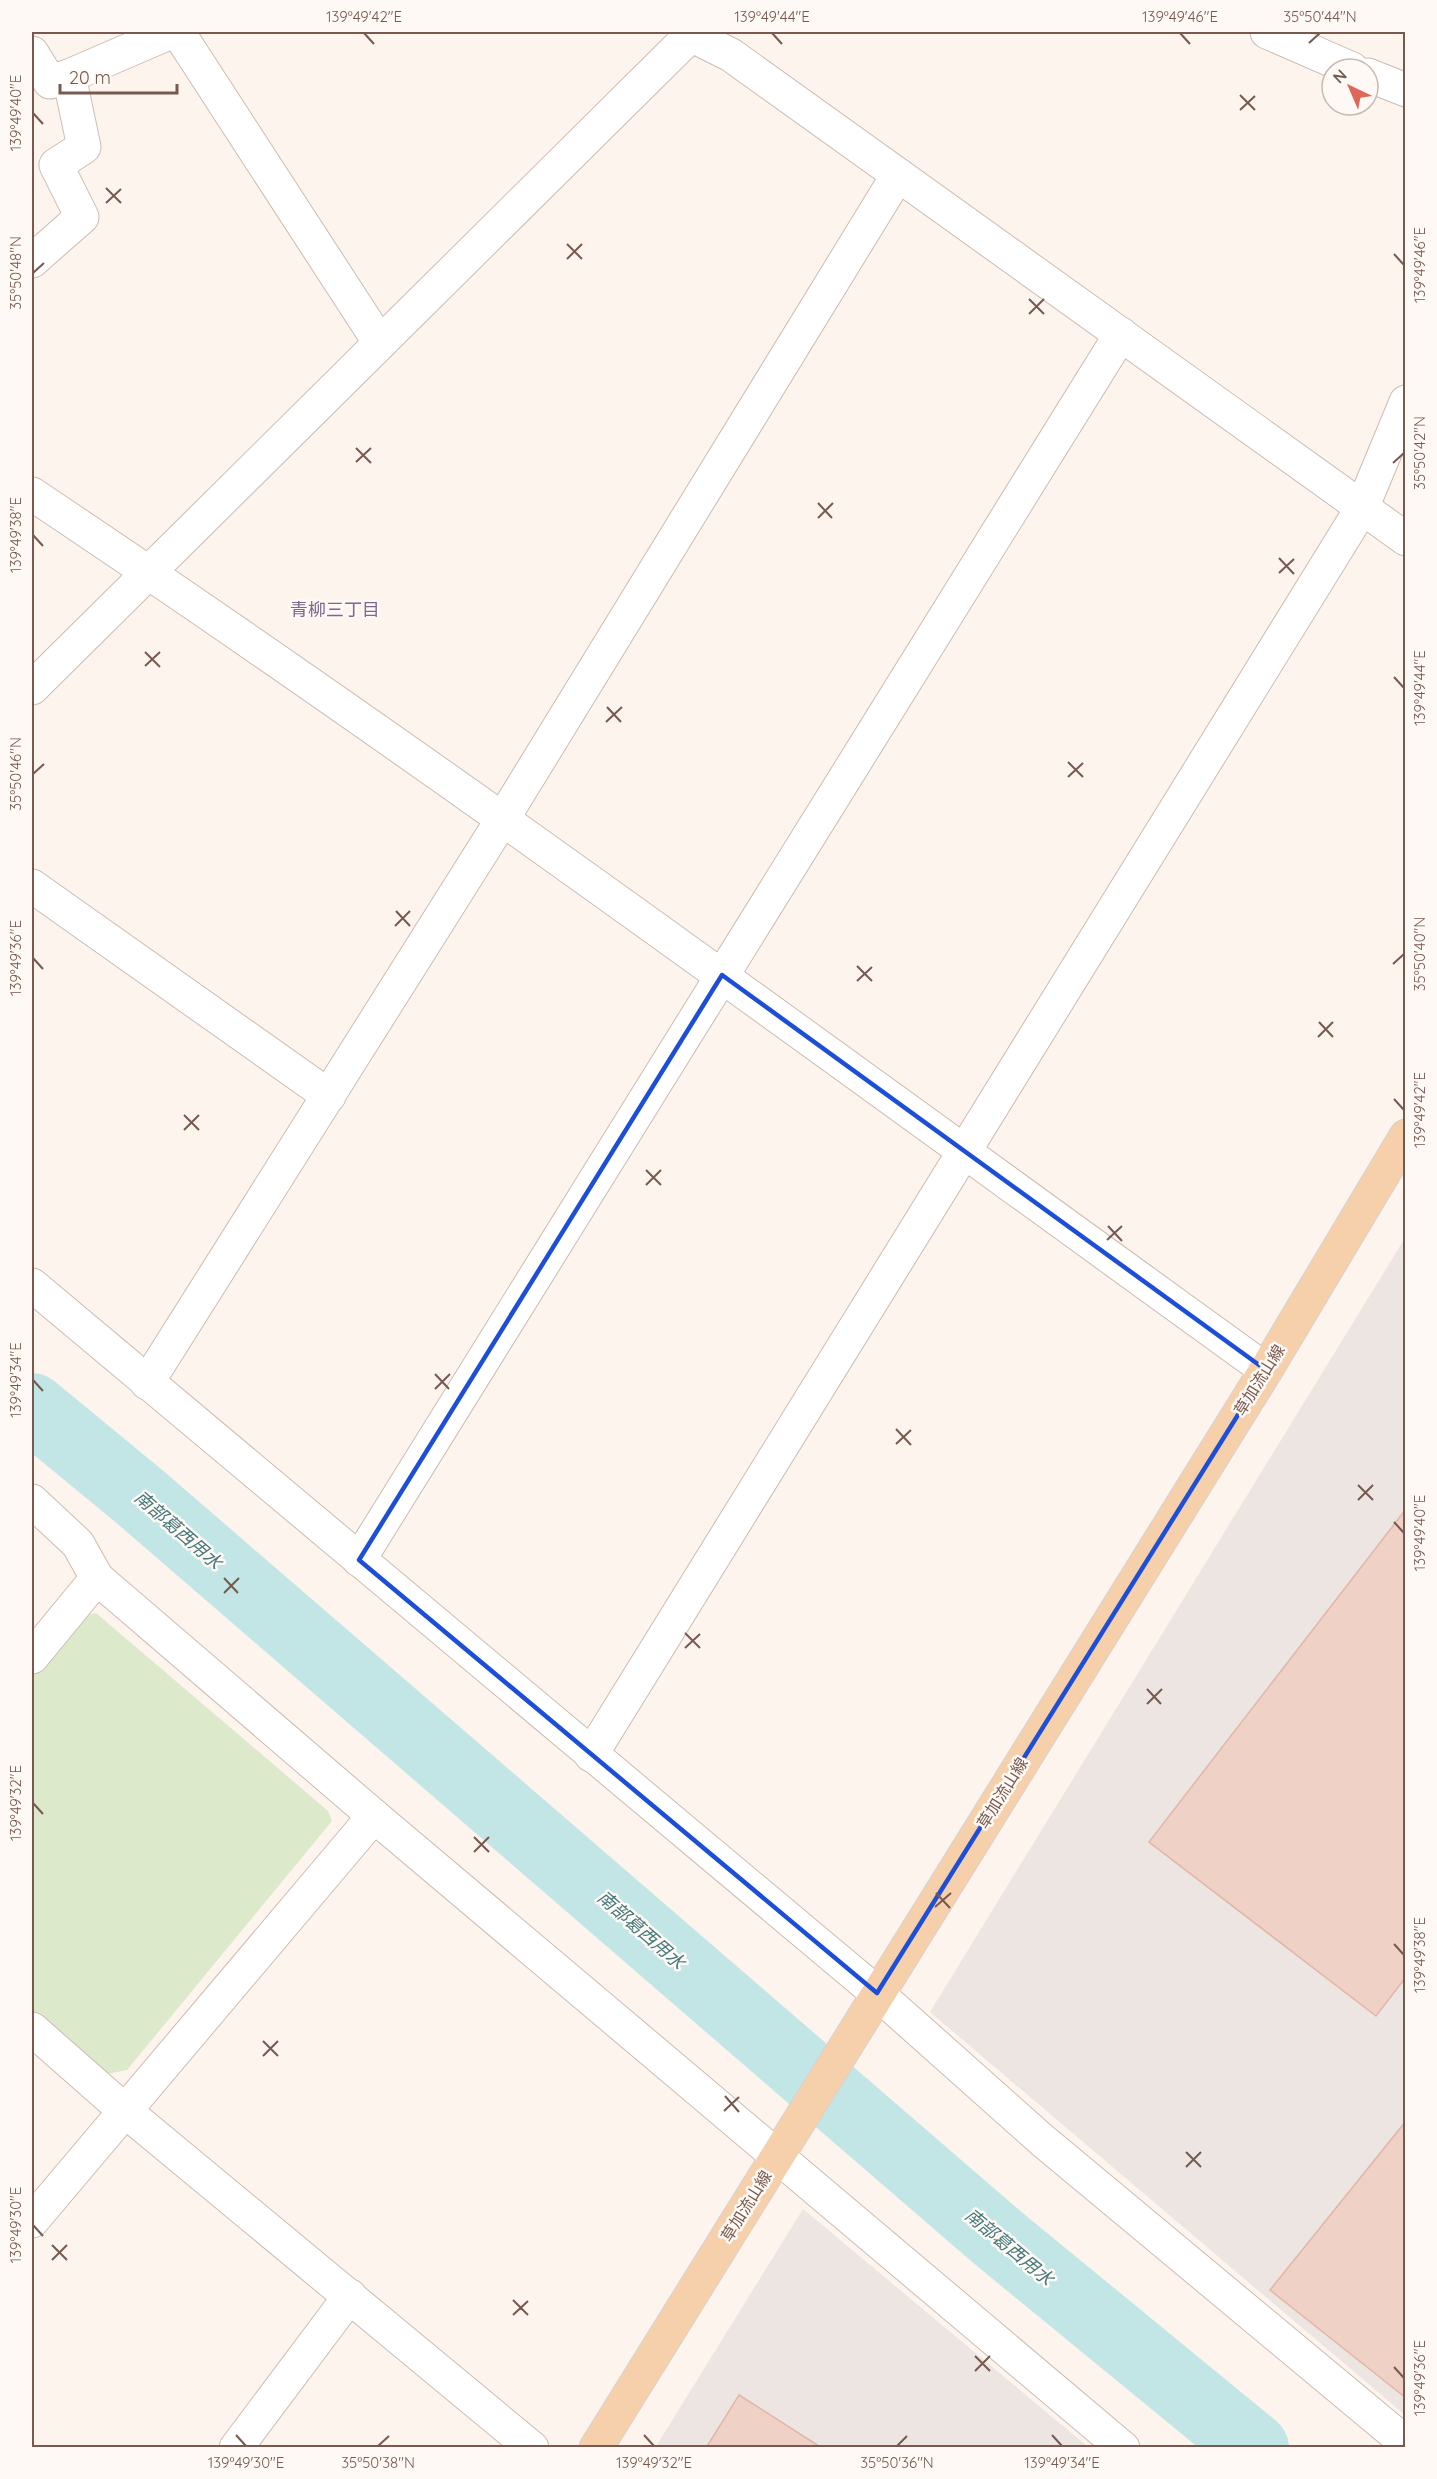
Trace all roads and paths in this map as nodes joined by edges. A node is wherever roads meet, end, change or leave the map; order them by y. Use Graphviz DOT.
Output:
graph roads {
  1 [pos="171,32"];
  2 [pos="178,32"];
  3 [pos="1267,32"];
  4 [pos="690,33"];
  5 [pos="1306,39"];
  6 [pos="32,53"];
  7 [pos="1334,57"];
  8 [pos="1380,80"];
  9 [pos="50,84"];
  10 [pos="1406,90"];
  11 [pos="897,175"];
  12 [pos="32,261"];
  13 [pos="1121,334"];
  14 [pos="380,343"];
  15 [pos="1406,402"];
  16 [pos="32,494"];
  17 [pos="1362,508"];
  18 [pos="1406,538"];
  19 [pos="150,573"];
  20 [pos="32,688"];
  21 [pos="502,820"];
  22 [pos="32,886"];
  23 [pos="722,975"];
  24 [pos="328,1096"];
  25 [pos="1406,1136"];
  26 [pos="963,1151"];
  27 [pos="32,1285"];
  28 [pos="1266,1370"];
  29 [pos="147,1383"];
  30 [pos="32,1501"];
  31 [pos="359,1560"];
  32 [pos="97,1578"];
  33 [pos="32,1657"];
  34 [pos="591,1755"];
  35 [pos="374,1816"];
  36 [pos="871,2003"];
  37 [pos="32,2030"];
  38 [pos="124,2110"];
  39 [pos="784,2144"];
  40 [pos="32,2222"];
  41 [pos="350,2296"];
  42 [pos="1406,2443"];
  43 [pos="236,2448"];
  44 [pos="532,2448"];
  45 [pos="596,2448"];
  46 [pos="1123,2448"];
  1 -- 9 [label="street"];
  2 -- 14 [label="street"];
  3 -- 5 [label="street"];
  4 -- 11 [label="street"];
  4 -- 14 [label="street"];
  5 -- 7 [label="street"];
  6 -- 9 [label="street"];
  8 -- 10 [label="street"];
  9 -- 12 [label="street"];
  11 -- 13 [label="street"];
  11 -- 21 [label="street"];
  13 -- 17 [label="street"];
  13 -- 23 [label="street"];
  14 -- 19 [label="street"];
  15 -- 17 [label="street"];
  16 -- 19 [label="street"];
  17 -- 18 [label="street"];
  17 -- 26 [label="street"];
  19 -- 20 [label="street"];
  19 -- 21 [label="street"];
  21 -- 23 [label="street"];
  21 -- 24 [label="street"];
  22 -- 24 [label="street"];
  23 -- 26 [label="street"];
  23 -- 31 [label="street"];
  24 -- 29 [label="street"];
  25 -- 28 [label="main road, 草加流山線"];
  26 -- 28 [label="street"];
  26 -- 34 [label="street"];
  27 -- 29 [label="street"];
  28 -- 36 [label="main road, 草加流山線"];
  29 -- 31 [label="street"];
  30 -- 32 [label="street"];
  31 -- 34 [label="street"];
  32 -- 33 [label="street"];
  32 -- 35 [label="street"];
  34 -- 36 [label="street"];
  35 -- 38 [label="street"];
  35 -- 39 [label="street"];
  36 -- 39 [label="main road, 草加流山線"];
  36 -- 42 [label="street"];
  37 -- 38 [label="street"];
  38 -- 40 [label="street"];
  38 -- 41 [label="street"];
  39 -- 45 [label="main road, 草加流山線"];
  39 -- 46 [label="street"];
  41 -- 43 [label="street"];
  41 -- 44 [label="street"];
}
